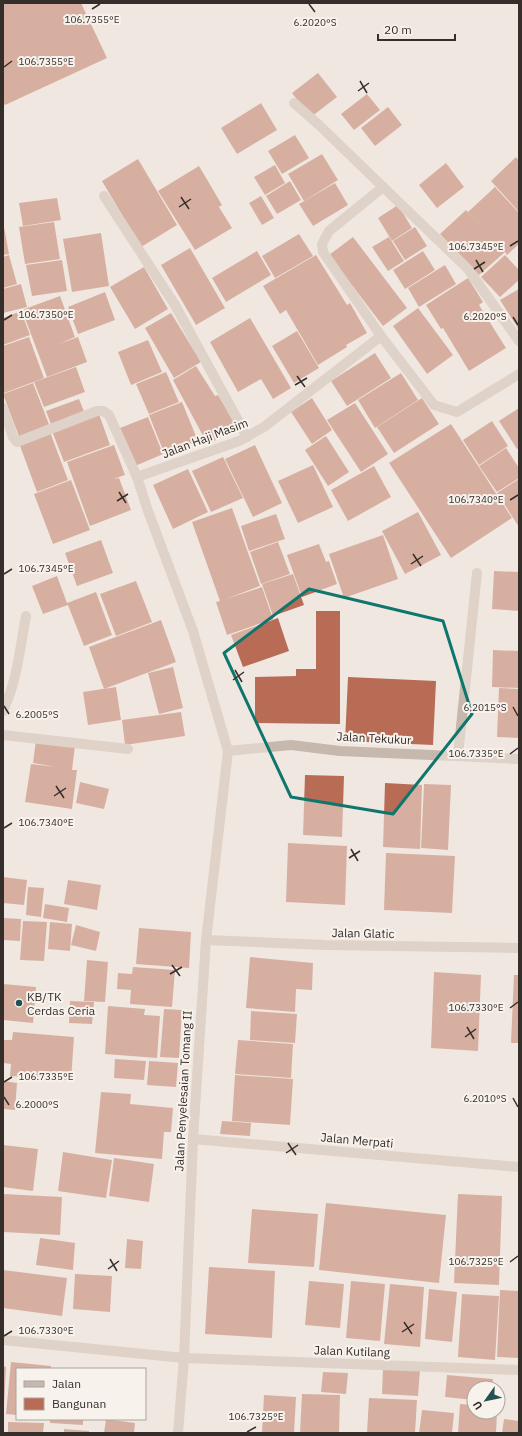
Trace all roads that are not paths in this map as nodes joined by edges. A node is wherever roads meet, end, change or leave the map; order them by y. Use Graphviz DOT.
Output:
graph roads {
  1 [pos="294,103"];
  2 [pos="384,187"];
  3 [pos="104,196"];
  4 [pos="381,336"];
  5 [pos="519,341"];
  6 [pos="519,374"];
  7 [pos="3,408"];
  8 [pos="247,437"];
  9 [pos="137,477"];
  10 [pos="477,573"];
  11 [pos="26,616"];
  12 [pos="3,711"];
  13 [pos="3,735"];
  14 [pos="128,749"];
  15 [pos="228,751"];
  16 [pos="458,755"];
  17 [pos="519,759"];
  18 [pos="206,940"];
  19 [pos="519,948"];
  20 [pos="193,1139"];
  21 [pos="519,1167"];
  22 [pos="3,1340"];
  23 [pos="184,1358"];
  24 [pos="519,1370"];
  25 [pos="178,1433"];
  1 -- 2 [label="street"];
  2 -- 4 [label="street"];
  2 -- 5 [label="street"];
  3 -- 8 [label="street"];
  4 -- 6 [label="street"];
  4 -- 8 [label="street, Jalan Haji Masim"];
  7 -- 9 [label="street"];
  8 -- 9 [label="street, Jalan Haji Masim"];
  9 -- 15 [label="street"];
  10 -- 16 [label="street"];
  11 -- 12 [label="street"];
  13 -- 14 [label="street"];
  15 -- 16 [label="street, Jalan Tekukur"];
  15 -- 18 [label="street, Jalan Penyelesaian Tomang II"];
  16 -- 17 [label="street, Jalan Tekukur"];
  18 -- 19 [label="street, Jalan Glatic"];
  18 -- 20 [label="street, Jalan Penyelesaian Tomang II"];
  20 -- 21 [label="street, Jalan Merpati"];
  20 -- 23 [label="street, Jalan Penyelesaian Tomang II"];
  22 -- 23 [label="street, Jalan Kutilang"];
  23 -- 24 [label="street, Jalan Kutilang"];
  23 -- 25 [label="street, Jalan Penyelesaian Tomang II"];
}
